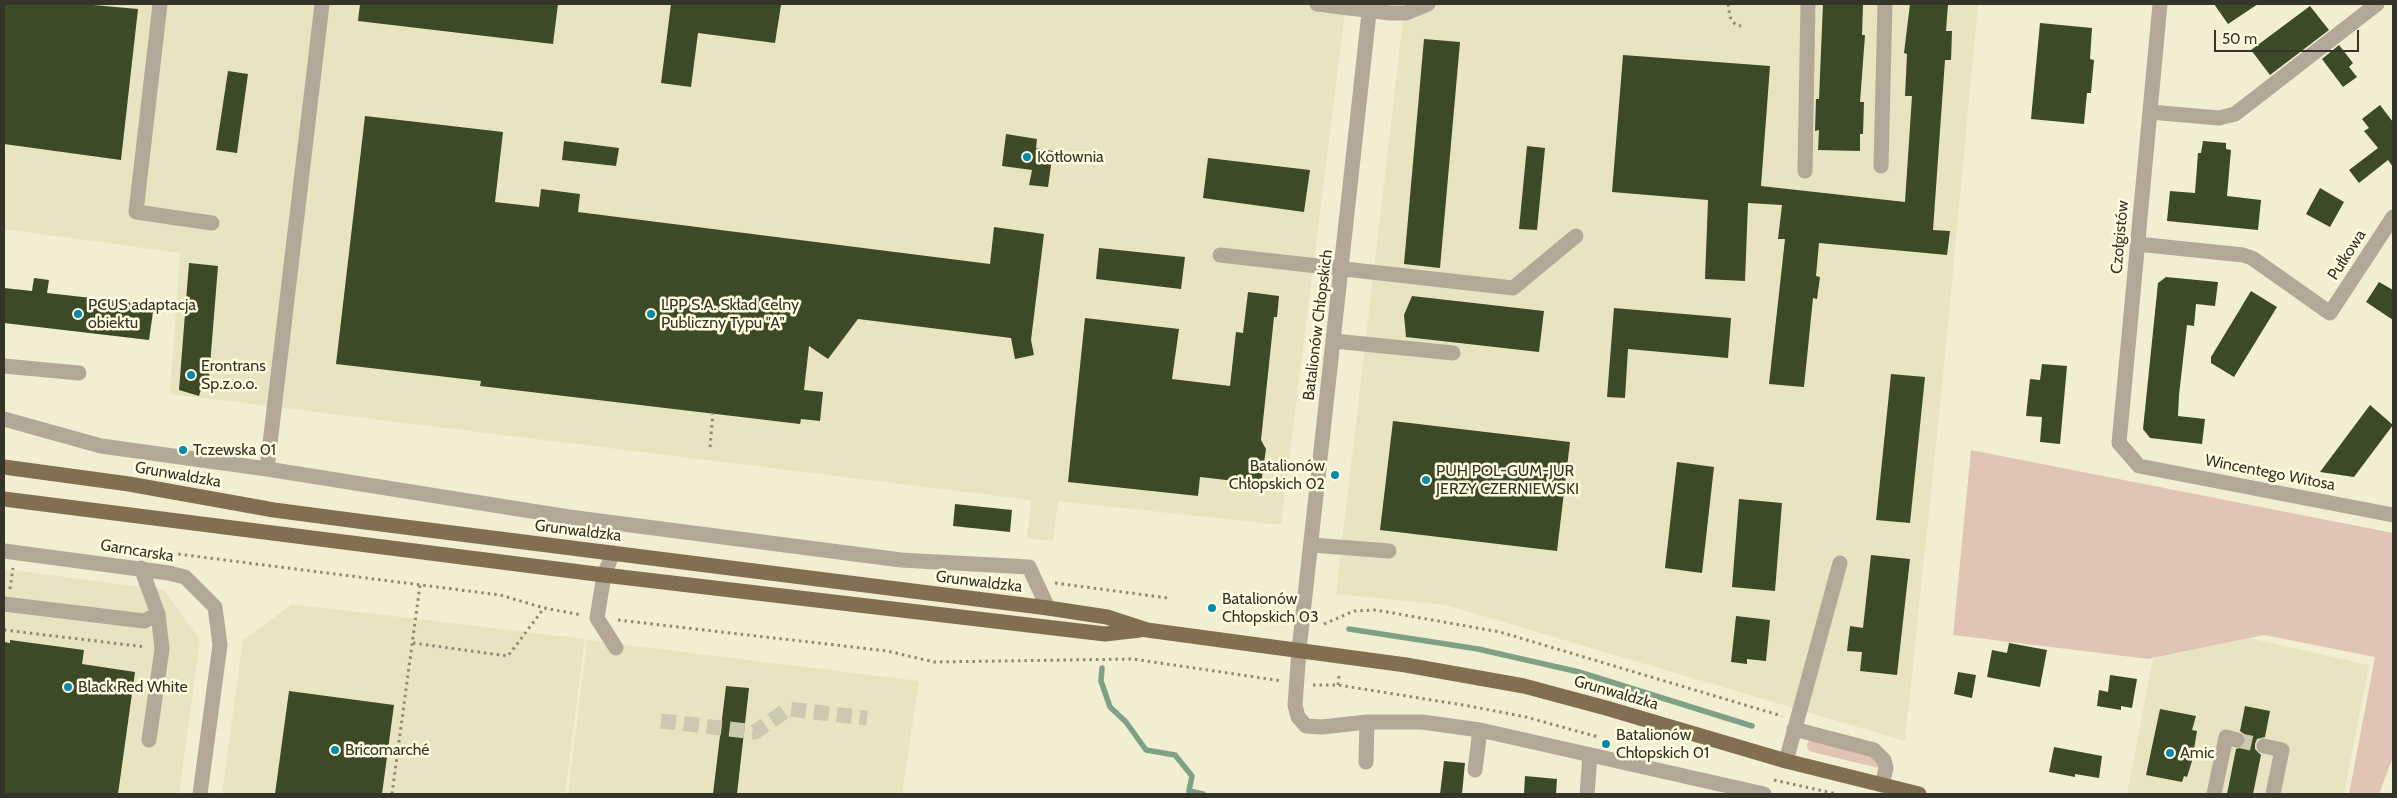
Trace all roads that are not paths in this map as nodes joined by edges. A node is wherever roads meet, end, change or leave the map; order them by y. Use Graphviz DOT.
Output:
graph roads {
  1 [pos="160,4"];
  2 [pos="322,4"];
  3 [pos="1317,4"];
  4 [pos="1428,4"];
  5 [pos="1808,4"];
  6 [pos="1886,4"];
  7 [pos="2160,4"];
  8 [pos="2377,4"];
  9 [pos="1370,6"];
  10 [pos="2150,112"];
  11 [pos="1880,166"];
  12 [pos="1805,171"];
  13 [pos="2393,217"];
  14 [pos="212,223"];
  15 [pos="1576,236"];
  16 [pos="2137,244"];
  17 [pos="1220,255"];
  18 [pos="1342,270"];
  19 [pos="1334,341"];
  20 [pos="1453,353"];
  21 [pos="4,366"];
  22 [pos="79,373"];
  23 [pos="4,419"];
  24 [pos="2139,466"];
  25 [pos="4,467"];
  26 [pos="267,469"];
  27 [pos="4,499"];
  28 [pos="2393,515"];
  29 [pos="1312,545"];
  30 [pos="4,551"];
  31 [pos="1389,551"];
  32 [pos="613,553"];
  33 [pos="1840,563"];
  34 [pos="141,568"];
  35 [pos="604,574"];
  36 [pos="4,604"];
  37 [pos="1048,608"];
  38 [pos="158,614"];
  39 [pos="1147,630"];
  40 [pos="616,648"];
  41 [pos="1299,650"];
  42 [pos="1367,722"];
  43 [pos="1795,724"];
  44 [pos="1480,730"];
  45 [pos="149,740"];
  46 [pos="2237,740"];
  47 [pos="2264,746"];
  48 [pos="1590,756"];
  49 [pos="1786,760"];
  50 [pos="1366,762"];
  51 [pos="1475,770"];
  52 [pos="1882,785"];
  53 [pos="200,794"];
  54 [pos="1587,794"];
  55 [pos="1764,794"];
  56 [pos="1919,794"];
  57 [pos="2214,794"];
  58 [pos="2273,794"];
  1 -- 14 [label="street"];
  2 -- 26 [label="street"];
  3 -- 9 [label="street"];
  4 -- 9 [label="street"];
  5 -- 12 [label="street"];
  6 -- 11 [label="street"];
  7 -- 10 [label="street, Czołgistów"];
  8 -- 10 [label="street"];
  9 -- 18 [label="street, Batalionów Chłopskich"];
  10 -- 16 [label="street, Czołgistów"];
  13 -- 16 [label="street, Pułkowa"];
  15 -- 18 [label="street"];
  16 -- 24 [label="street, Czołgistów"];
  17 -- 18 [label="street"];
  18 -- 19 [label="street, Batalionów Chłopskich"];
  19 -- 20 [label="street"];
  19 -- 29 [label="street, Batalionów Chłopskich"];
  21 -- 22 [label="street"];
  23 -- 26 [label="street"];
  24 -- 28 [label="street, Wincentego Witosa"];
  25 -- 32 [label="main road, Grunwaldzka"];
  26 -- 37 [label="street"];
  27 -- 35 [label="main road, Grunwaldzka"];
  29 -- 31 [label="street"];
  29 -- 41 [label="street, Batalionów Chłopskich"];
  30 -- 34 [label="street, Garncarska"];
  32 -- 35 [label="street"];
  32 -- 37 [label="main road, Grunwaldzka"];
  33 -- 43 [label="street"];
  34 -- 38 [label="street"];
  34 -- 53 [label="street, Garncarska"];
  35 -- 39 [label="main road, Grunwaldzka"];
  35 -- 40 [label="street"];
  36 -- 38 [label="street"];
  37 -- 39 [label="main road, Grunwaldzka"];
  38 -- 45 [label="street"];
  39 -- 41 [label="main road, Grunwaldzka"];
  41 -- 42 [label="street"];
  41 -- 49 [label="main road, Grunwaldzka"];
  42 -- 44 [label="street"];
  42 -- 50 [label="street"];
  43 -- 49 [label="street"];
  43 -- 52 [label="street"];
  44 -- 48 [label="street"];
  44 -- 51 [label="street"];
  46 -- 57 [label="street"];
  47 -- 58 [label="street"];
  48 -- 54 [label="street"];
  48 -- 55 [label="street"];
  49 -- 52 [label="main road, Grunwaldzka"];
  52 -- 56 [label="main road, Grunwaldzka"];
}
